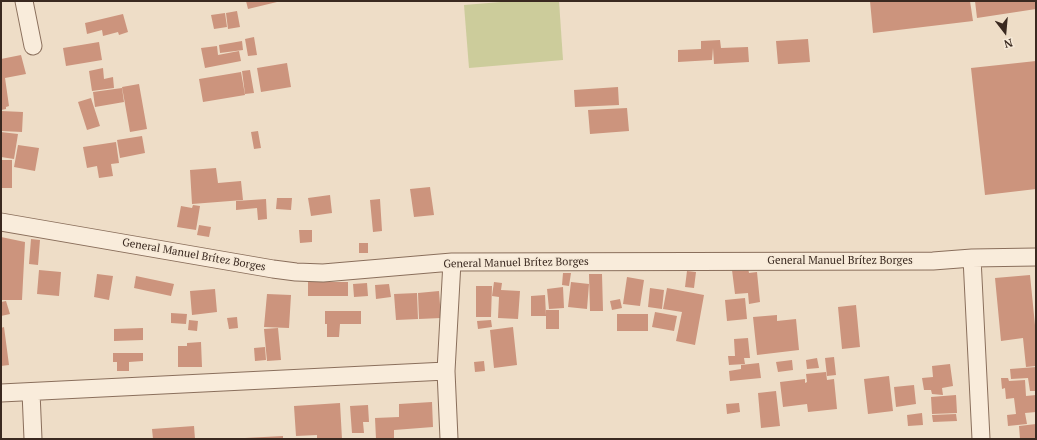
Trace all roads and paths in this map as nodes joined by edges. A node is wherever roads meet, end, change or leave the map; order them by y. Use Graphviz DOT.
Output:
graph roads {
  1 [pos="24,1"];
  2 [pos="34,46"];
  3 [pos="1,222"];
  4 [pos="1036,257"];
  5 [pos="972,258"];
  6 [pos="452,262"];
  7 [pos="446,371"];
  8 [pos="31,392"];
  9 [pos="1,393"];
  10 [pos="32,439"];
  11 [pos="449,439"];
  12 [pos="981,439"];
  1 -- 2 [label="street"];
  3 -- 6 [label="street, General Manuel Brítez Borges"];
  4 -- 5 [label="street, General Manuel Brítez Borges"];
  5 -- 6 [label="street, General Manuel Brítez Borges"];
  5 -- 12 [label="street"];
  6 -- 7 [label="street"];
  7 -- 8 [label="street"];
  7 -- 11 [label="street"];
  8 -- 9 [label="street"];
  8 -- 10 [label="street"];
}
